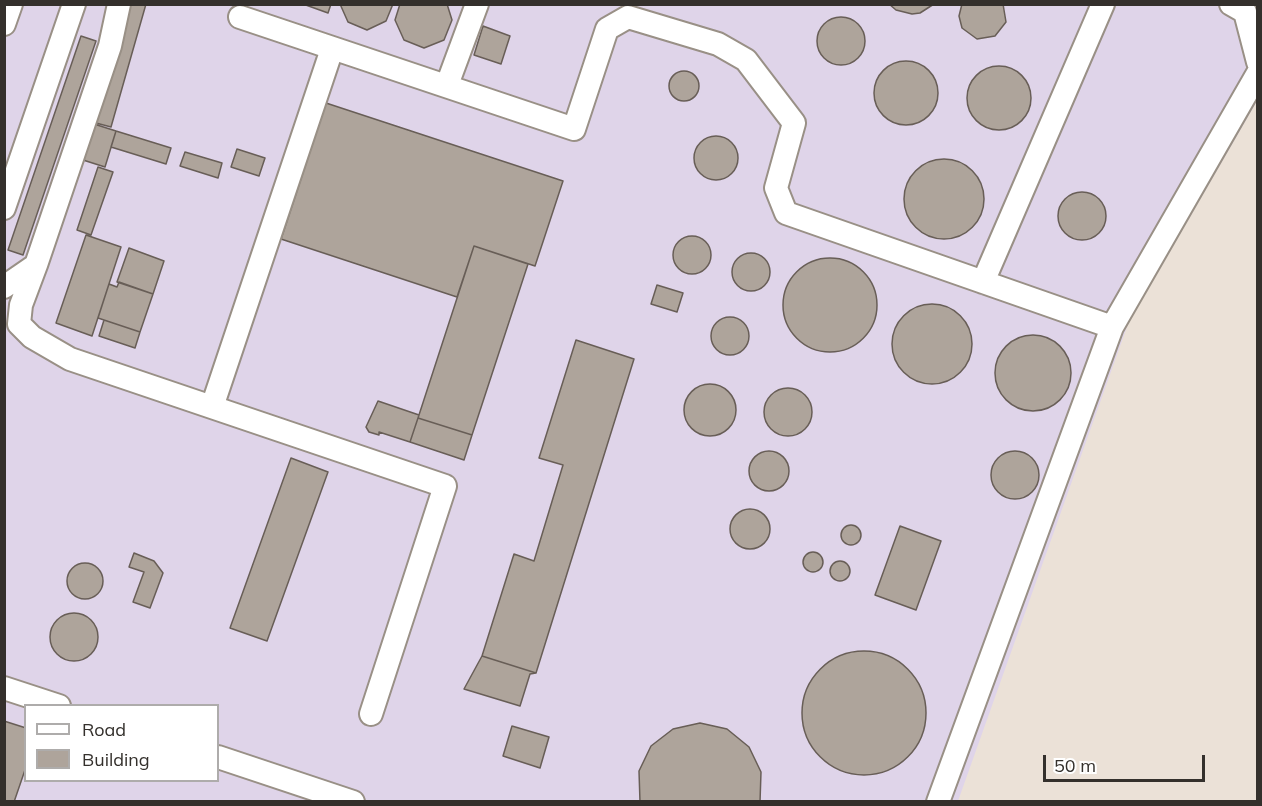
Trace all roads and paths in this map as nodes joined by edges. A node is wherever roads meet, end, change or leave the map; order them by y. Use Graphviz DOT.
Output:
graph roads {
  1 [pos="11,4"];
  2 [pos="74,4"];
  3 [pos="119,4"];
  4 [pos="477,4"];
  5 [pos="1103,4"];
  6 [pos="1231,4"];
  7 [pos="240,17"];
  8 [pos="4,24"];
  9 [pos="332,49"];
  10 [pos="1257,62"];
  11 [pos="1257,73"];
  12 [pos="447,85"];
  13 [pos="4,208"];
  14 [pos="36,265"];
  15 [pos="983,282"];
  16 [pos="4,287"];
  17 [pos="1112,327"];
  18 [pos="212,407"];
  19 [pos="4,688"];
  20 [pos="56,704"];
  21 [pos="370,714"];
  22 [pos="219,757"];
  23 [pos="353,801"];
  24 [pos="938,801"];
  1 -- 8 [label="street"];
  2 -- 13 [label="street"];
  3 -- 14 [label="street"];
  4 -- 12 [label="street"];
  5 -- 15 [label="street"];
  6 -- 10 [label="street"];
  7 -- 9 [label="street"];
  9 -- 12 [label="street"];
  9 -- 18 [label="street"];
  11 -- 17 [label="street"];
  12 -- 15 [label="street"];
  14 -- 16 [label="street"];
  14 -- 18 [label="street"];
  15 -- 17 [label="street"];
  17 -- 24 [label="street"];
  18 -- 21 [label="street"];
  19 -- 20 [label="street"];
  22 -- 23 [label="street"];
}
